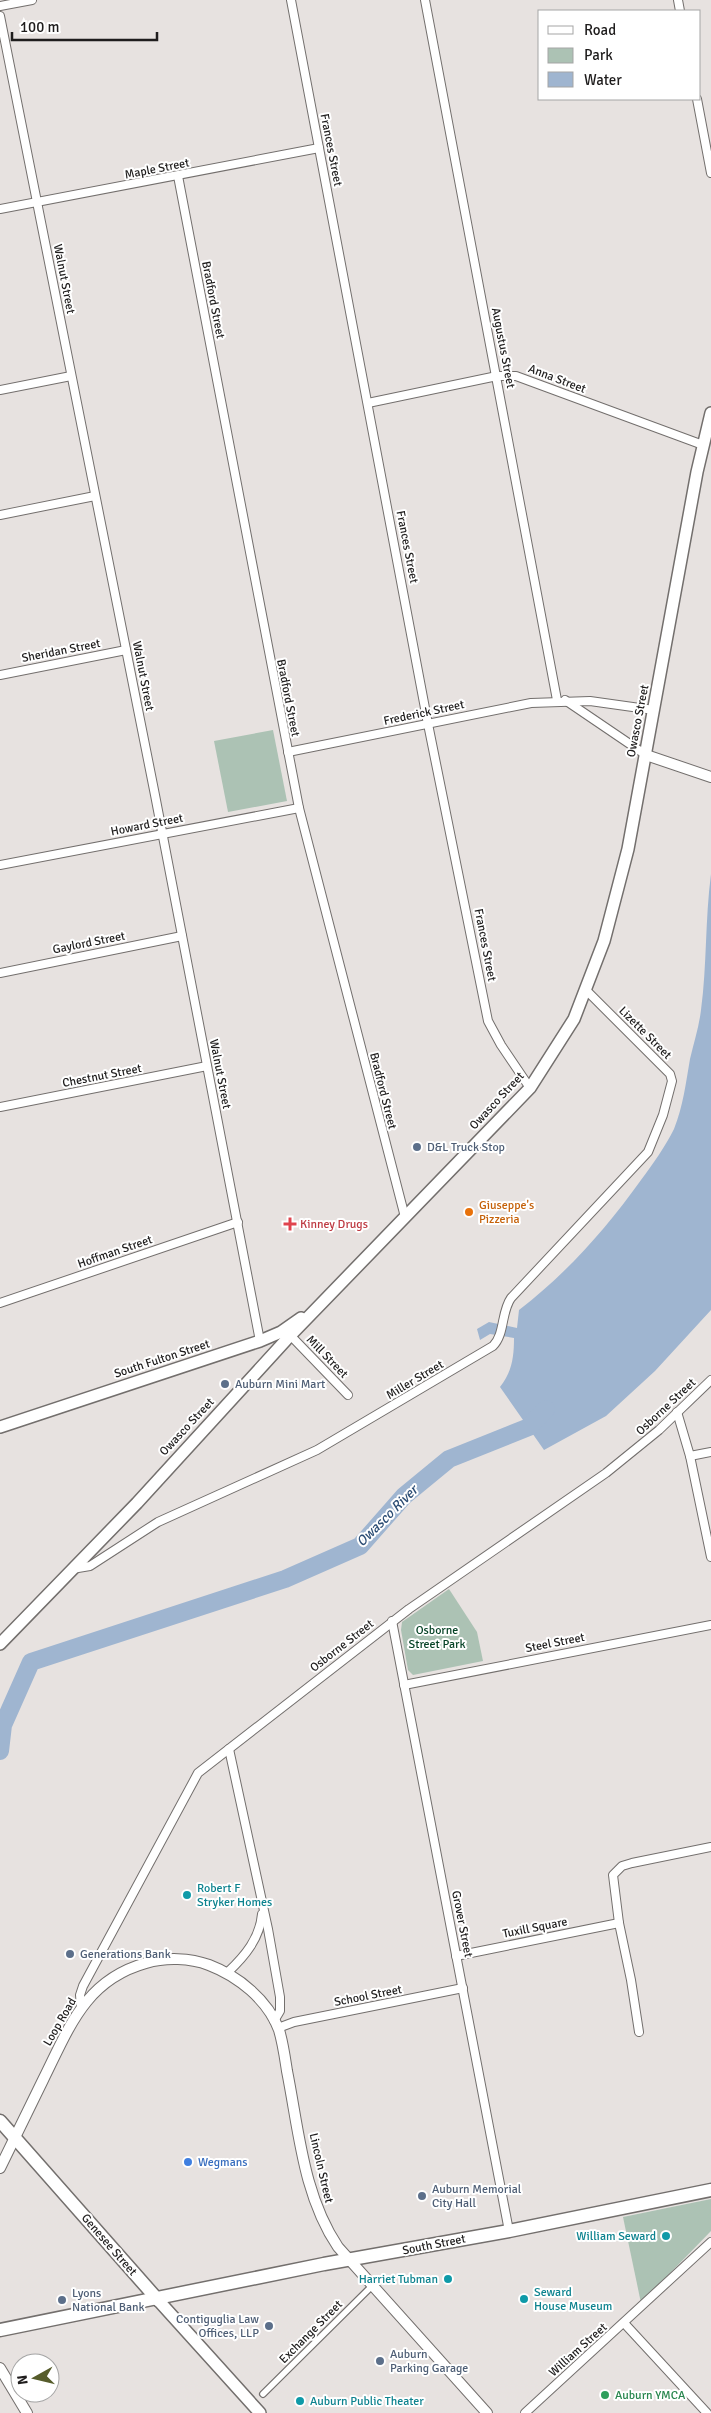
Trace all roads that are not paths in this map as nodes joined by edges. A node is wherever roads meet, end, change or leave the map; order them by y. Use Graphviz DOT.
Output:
graph roads {
  1 [pos="32,0"];
  2 [pos="291,0"];
  3 [pos="425,0"];
  4 [pos="0,6"];
  5 [pos="0,16"];
  6 [pos="697,100"];
  7 [pos="319,148"];
  8 [pos="711,173"];
  9 [pos="178,176"];
  10 [pos="37,202"];
  11 [pos="0,210"];
  12 [pos="71,376"];
  13 [pos="497,376"];
  14 [pos="0,390"];
  15 [pos="368,403"];
  16 [pos="711,413"];
  17 [pos="703,445"];
  18 [pos="95,496"];
  19 [pos="0,515"];
  20 [pos="126,650"];
  21 [pos="0,675"];
  22 [pos="561,700"];
  23 [pos="654,710"];
  24 [pos="428,724"];
  25 [pos="288,752"];
  26 [pos="646,755"];
  27 [pos="710,776"];
  28 [pos="299,808"];
  29 [pos="162,834"];
  30 [pos="0,865"];
  31 [pos="182,936"];
  32 [pos="0,972"];
  33 [pos="586,990"];
  34 [pos="207,1066"];
  35 [pos="530,1088"];
  36 [pos="668,1098"];
  37 [pos="0,1107"];
  38 [pos="404,1217"];
  39 [pos="238,1222"];
  40 [pos="324,1301"];
  41 [pos="0,1303"];
  42 [pos="291,1336"];
  43 [pos="260,1341"];
  44 [pos="272,1356"];
  45 [pos="711,1380"];
  46 [pos="348,1395"];
  47 [pos="678,1412"];
  48 [pos="0,1427"];
  49 [pos="711,1452"];
  50 [pos="690,1456"];
  51 [pos="711,1557"];
  52 [pos="72,1570"];
  53 [pos="392,1621"];
  54 [pos="711,1625"];
  55 [pos="0,1644"];
  56 [pos="404,1685"];
  57 [pos="229,1749"];
  58 [pos="711,1847"];
  59 [pos="263,1907"];
  60 [pos="619,1923"];
  61 [pos="456,1956"];
  62 [pos="228,1972"];
  63 [pos="463,1988"];
  64 [pos="81,2007"];
  65 [pos="276,2024"];
  66 [pos="639,2032"];
  67 [pos="0,2121"];
  68 [pos="15,2138"];
  69 [pos="0,2168"];
  70 [pos="711,2190"];
  71 [pos="510,2231"];
  72 [pos="711,2242"];
  73 [pos="351,2260"];
  74 [pos="374,2285"];
  75 [pos="158,2300"];
  76 [pos="624,2323"];
  77 [pos="0,2330"];
  78 [pos="0,2368"];
  79 [pos="263,2394"];
  80 [pos="27,2413"];
  81 [pos="260,2413"];
  82 [pos="487,2413"];
  83 [pos="525,2413"];
  84 [pos="707,2413"];
  1 -- 4 [label="street"];
  2 -- 7 [label="street, Frances Street"];
  3 -- 13 [label="street, Augustus Street"];
  5 -- 10 [label="street, Walnut Street"];
  6 -- 8 [label="street"];
  7 -- 9 [label="street, Maple Street"];
  7 -- 15 [label="street, Frances Street"];
  9 -- 10 [label="street, Maple Street"];
  9 -- 25 [label="street, Bradford Street"];
  10 -- 11 [label="street, Maple Street"];
  10 -- 12 [label="street, Walnut Street"];
  12 -- 14 [label="street"];
  12 -- 18 [label="street, Walnut Street"];
  13 -- 15 [label="street, Anna Street"];
  13 -- 17 [label="street, Anna Street"];
  13 -- 22 [label="street, Augustus Street"];
  15 -- 24 [label="street, Frances Street"];
  16 -- 17 [label="main road, Owasco Street"];
  17 -- 23 [label="main road, Owasco Street"];
  18 -- 19 [label="street"];
  18 -- 20 [label="street, Walnut Street"];
  20 -- 21 [label="street, Sheridan Street"];
  20 -- 29 [label="street, Walnut Street"];
  22 -- 23 [label="street, Frederick Street"];
  22 -- 24 [label="street, Frederick Street"];
  22 -- 26 [label="street"];
  23 -- 26 [label="main road, Owasco Street"];
  24 -- 25 [label="street, Frederick Street"];
  24 -- 35 [label="street, Frances Street"];
  25 -- 28 [label="street, Bradford Street"];
  26 -- 27 [label="street"];
  26 -- 33 [label="main road, Owasco Street"];
  28 -- 29 [label="street, Howard Street"];
  28 -- 38 [label="street, Bradford Street"];
  29 -- 30 [label="street, Howard Street"];
  29 -- 31 [label="street, Walnut Street"];
  31 -- 32 [label="street, Gaylord Street"];
  31 -- 34 [label="street, Walnut Street"];
  33 -- 35 [label="main road, Owasco Street"];
  33 -- 36 [label="street, Lizette Street"];
  34 -- 37 [label="street, Chestnut Street"];
  34 -- 39 [label="street, Walnut Street"];
  35 -- 38 [label="main road, Owasco Street"];
  36 -- 52 [label="street, Miller Street"];
  38 -- 40 [label="main road, Owasco Street"];
  39 -- 41 [label="street, Hoffman Street"];
  39 -- 43 [label="street, Walnut Street"];
  40 -- 42 [label="main road, Owasco Street"];
  40 -- 43 [label="main road, South Fulton Street"];
  42 -- 44 [label="main road, Owasco Street"];
  42 -- 46 [label="street, Mill Street"];
  43 -- 44 [label="main road"];
  43 -- 48 [label="main road, South Fulton Street"];
  44 -- 52 [label="main road, Owasco Street"];
  45 -- 47 [label="street, Osborne Street"];
  47 -- 50 [label="street"];
  47 -- 53 [label="street, Osborne Street"];
  49 -- 50 [label="street"];
  50 -- 51 [label="street"];
  52 -- 55 [label="main road, Owasco Street"];
  53 -- 56 [label="street, Grover Street"];
  53 -- 57 [label="street, Osborne Street"];
  54 -- 56 [label="street, Steel Street"];
  56 -- 61 [label="street, Grover Street"];
  57 -- 59 [label="street, Lincoln Street"];
  57 -- 64 [label="street, Osborne Street"];
  58 -- 60 [label="street"];
  59 -- 62 [label="street, Lincoln Street"];
  59 -- 65 [label="street, Lincoln Street"];
  60 -- 61 [label="street, Tuxill Square"];
  60 -- 66 [label="street"];
  61 -- 63 [label="street, Grover Street"];
  62 -- 64 [label="street, Loop Road"];
  62 -- 65 [label="street, Lincoln Street"];
  63 -- 65 [label="street, School Street"];
  63 -- 71 [label="street, Grover Street"];
  64 -- 68 [label="street, Loop Road"];
  65 -- 73 [label="street, Lincoln Street"];
  67 -- 68 [label="main road, Genesee Street"];
  68 -- 69 [label="street, Loop Road"];
  68 -- 75 [label="main road, Genesee Street"];
  70 -- 71 [label="main road, South Street"];
  71 -- 73 [label="main road, South Street"];
  72 -- 76 [label="street, William Street"];
  73 -- 74 [label="street, Lincoln Street"];
  73 -- 75 [label="main road, South Street"];
  74 -- 79 [label="street, Exchange Street"];
  74 -- 82 [label="street, Lincoln Street"];
  75 -- 77 [label="main road, South Street"];
  75 -- 81 [label="main road, Genesee Street"];
  76 -- 83 [label="street, William Street"];
  76 -- 84 [label="street"];
  78 -- 80 [label="street"];
}
